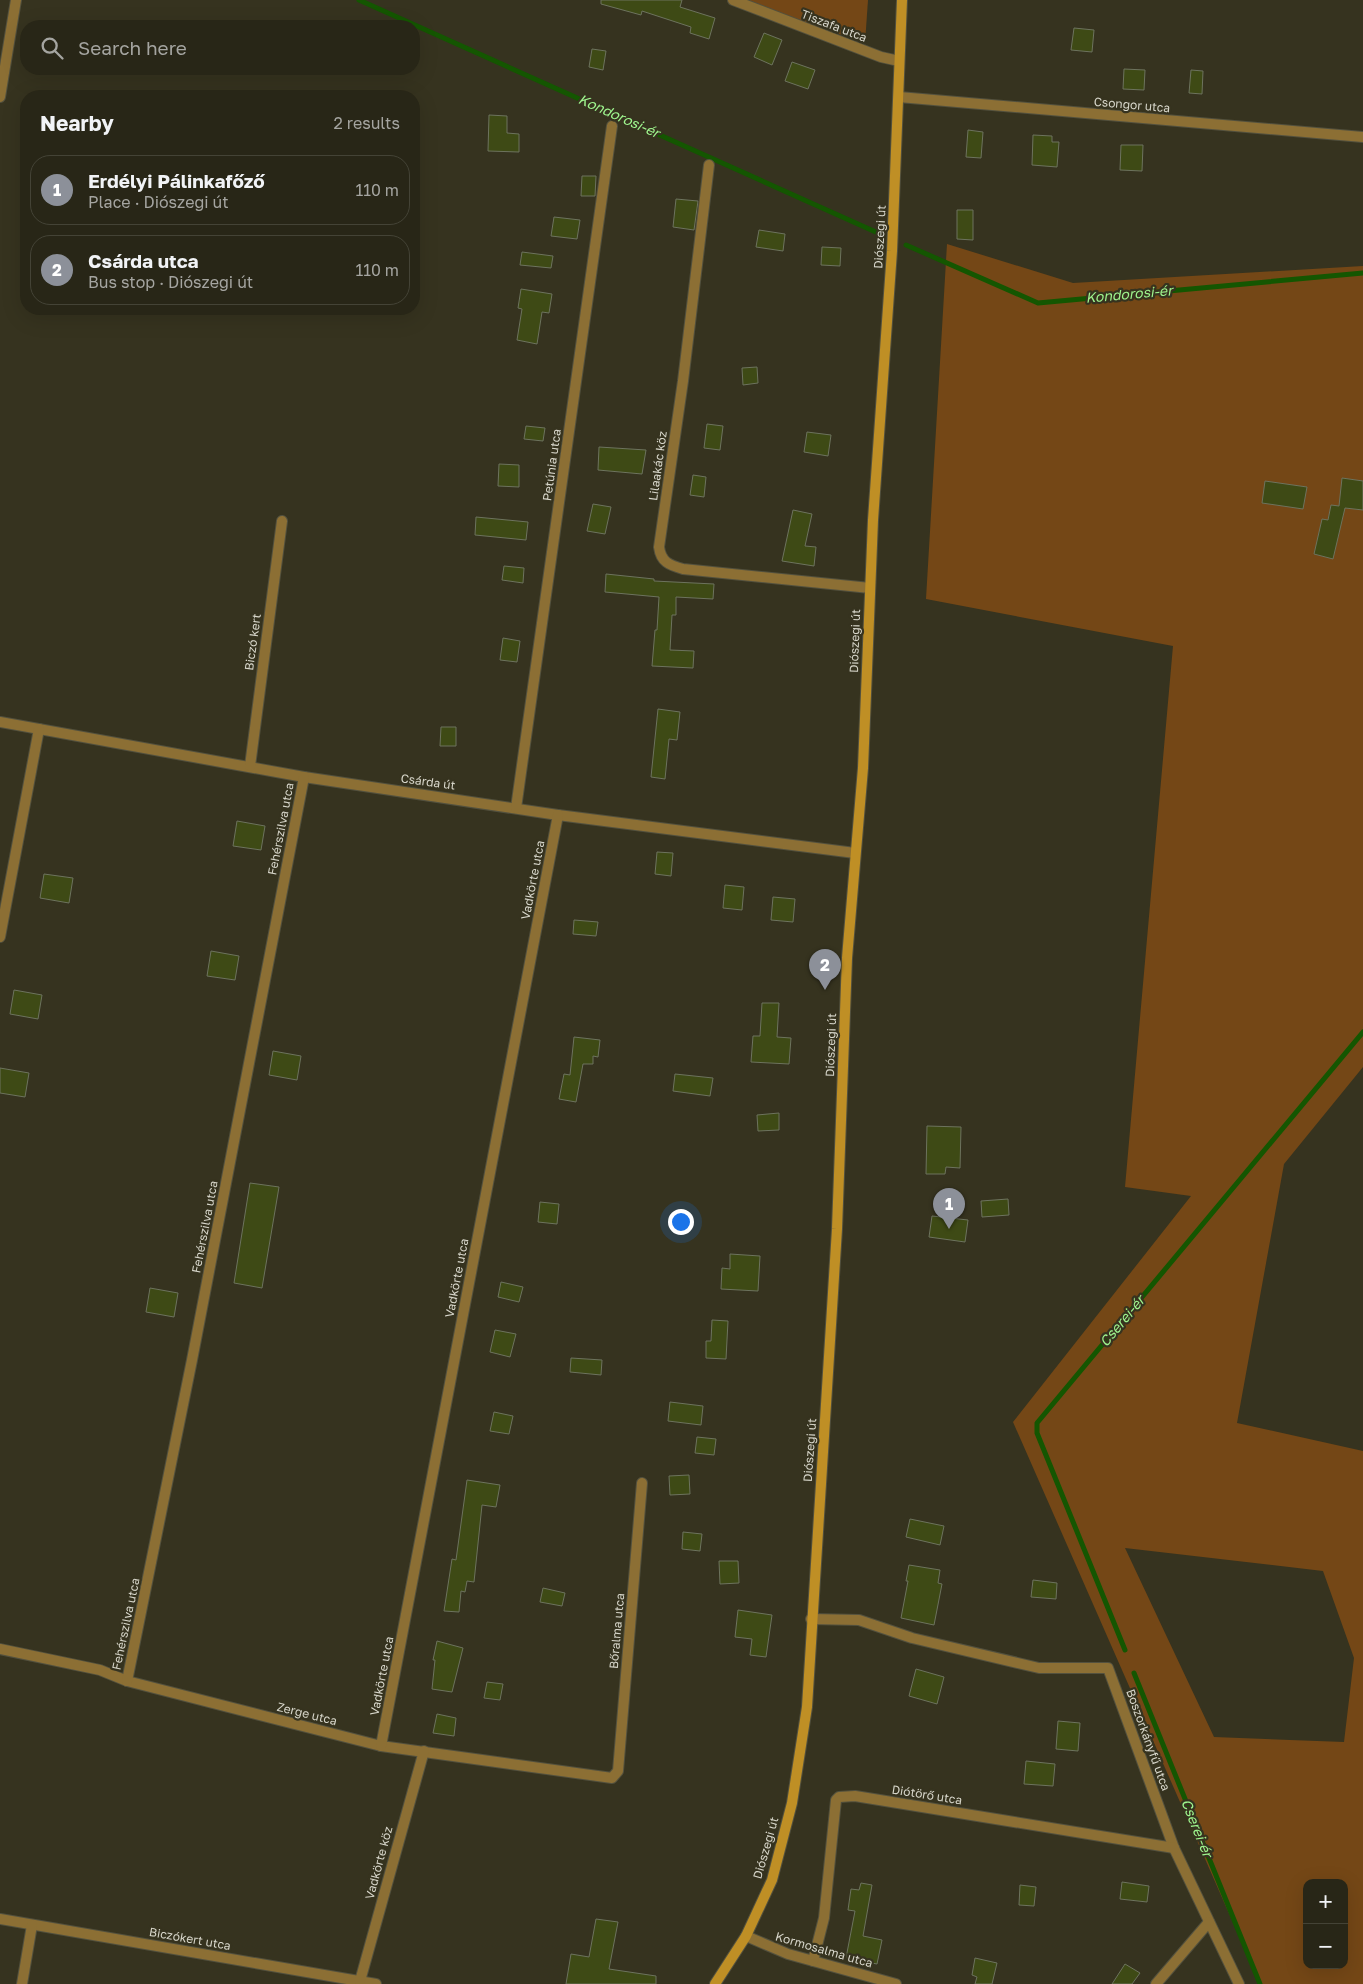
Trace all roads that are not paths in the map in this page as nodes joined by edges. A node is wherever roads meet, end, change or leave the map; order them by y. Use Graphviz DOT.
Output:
graph roads {
  1 [pos="16,0"];
  2 [pos="734,0"];
  3 [pos="902,0"];
  4 [pos="899,61"];
  5 [pos="0,97"];
  6 [pos="899,97"];
  7 [pos="612,126"];
  8 [pos="1363,137"];
  9 [pos="709,165"];
  10 [pos="282,521"];
  11 [pos="870,588"];
  12 [pos="0,722"];
  13 [pos="39,728"];
  14 [pos="250,766"];
  15 [pos="304,777"];
  16 [pos="516,808"];
  17 [pos="558,815"];
  18 [pos="855,853"];
  19 [pos="0,937"];
  20 [pos="642,1483"];
  21 [pos="812,1619"];
  22 [pos="0,1649"];
  23 [pos="127,1681"];
  24 [pos="381,1746"];
  25 [pos="424,1751"];
  26 [pos="612,1778"];
  27 [pos="1174,1848"];
  28 [pos="0,1919"];
  29 [pos="1209,1922"];
  30 [pos="32,1925"];
  31 [pos="746,1936"];
  32 [pos="813,1961"];
  33 [pos="360,1981"];
  34 [pos="22,1984"];
  35 [pos="376,1984"];
  36 [pos="715,1984"];
  37 [pos="896,1984"];
  38 [pos="1156,1984"];
  39 [pos="1239,1984"];
  1 -- 5 [label="street"];
  2 -- 4 [label="street, Tiszafa utca"];
  3 -- 4 [label="main road, Diószegi út"];
  4 -- 6 [label="main road, Diószegi út"];
  6 -- 8 [label="street, Csongor utca"];
  6 -- 11 [label="main road, Diószegi út"];
  7 -- 16 [label="street, Petúnia utca"];
  9 -- 11 [label="street, Lilaakác köz"];
  10 -- 14 [label="street, Biczó kert"];
  11 -- 18 [label="main road, Diószegi út"];
  12 -- 13 [label="street, Csárda út"];
  13 -- 14 [label="street, Csárda út"];
  13 -- 19 [label="street"];
  14 -- 15 [label="street, Csárda út"];
  15 -- 16 [label="street, Csárda út"];
  15 -- 23 [label="street, Fehérszilva utca"];
  16 -- 17 [label="street, Csárda út"];
  17 -- 18 [label="street, Csárda út"];
  17 -- 24 [label="street, Vadkörte utca"];
  18 -- 21 [label="main road, Diószegi út"];
  20 -- 26 [label="street, Bőralma utca"];
  21 -- 27 [label="street, Boszorkányfű utca"];
  21 -- 31 [label="main road, Diószegi út"];
  22 -- 23 [label="street, Zerge utca"];
  23 -- 24 [label="street, Zerge utca"];
  24 -- 25 [label="street, Zerge utca"];
  25 -- 26 [label="street, Zerge utca"];
  25 -- 33 [label="street, Vadkörte köz"];
  27 -- 29 [label="street, Boszorkányfű utca"];
  27 -- 32 [label="street, Diótörő utca"];
  28 -- 30 [label="street, Biczókert utca"];
  29 -- 38 [label="street"];
  29 -- 39 [label="street, Boszorkányfű utca"];
  30 -- 33 [label="street, Biczókert utca"];
  30 -- 34 [label="street"];
  31 -- 32 [label="street, Kormosalma utca"];
  31 -- 36 [label="main road, Diószegi út"];
  32 -- 37 [label="street, Kormosalma utca"];
  33 -- 35 [label="street, Biczókert utca"];
}
